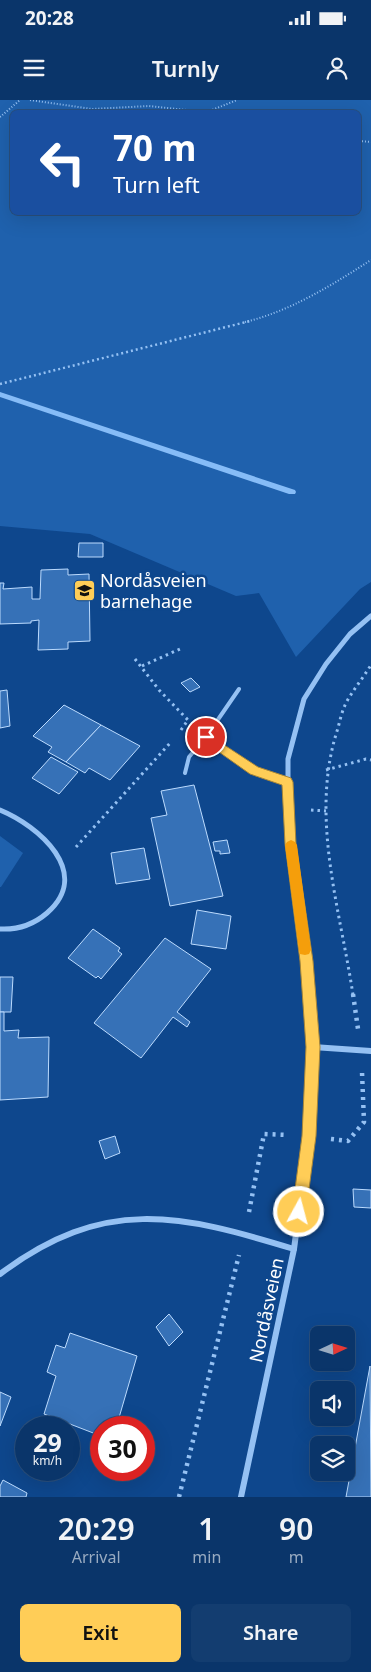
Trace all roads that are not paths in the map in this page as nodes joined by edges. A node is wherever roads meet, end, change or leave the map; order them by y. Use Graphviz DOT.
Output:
graph roads {
  1 [pos="371,616"];
  2 [pos="239,689"];
  3 [pos="206,737"];
  4 [pos="185,773"];
  5 [pos="287,782"];
  6 [pos="0,810"];
  7 [pos="0,929"];
  8 [pos="313,1047"];
  9 [pos="371,1051"];
  10 [pos="294,1250"];
  11 [pos="0,1274"];
  12 [pos="241,1497"];
  1 -- 5 [label="street, Nordåsveien"];
  2 -- 3 [label="lane"];
  3 -- 4 [label="lane"];
  3 -- 5 [label="lane"];
  5 -- 8 [label="street, Nordåsveien"];
  6 -- 7 [label="street"];
  8 -- 9 [label="street"];
  8 -- 10 [label="street, Nordåsveien"];
  10 -- 11 [label="street"];
  10 -- 12 [label="street, Nordåsveien"];
}
